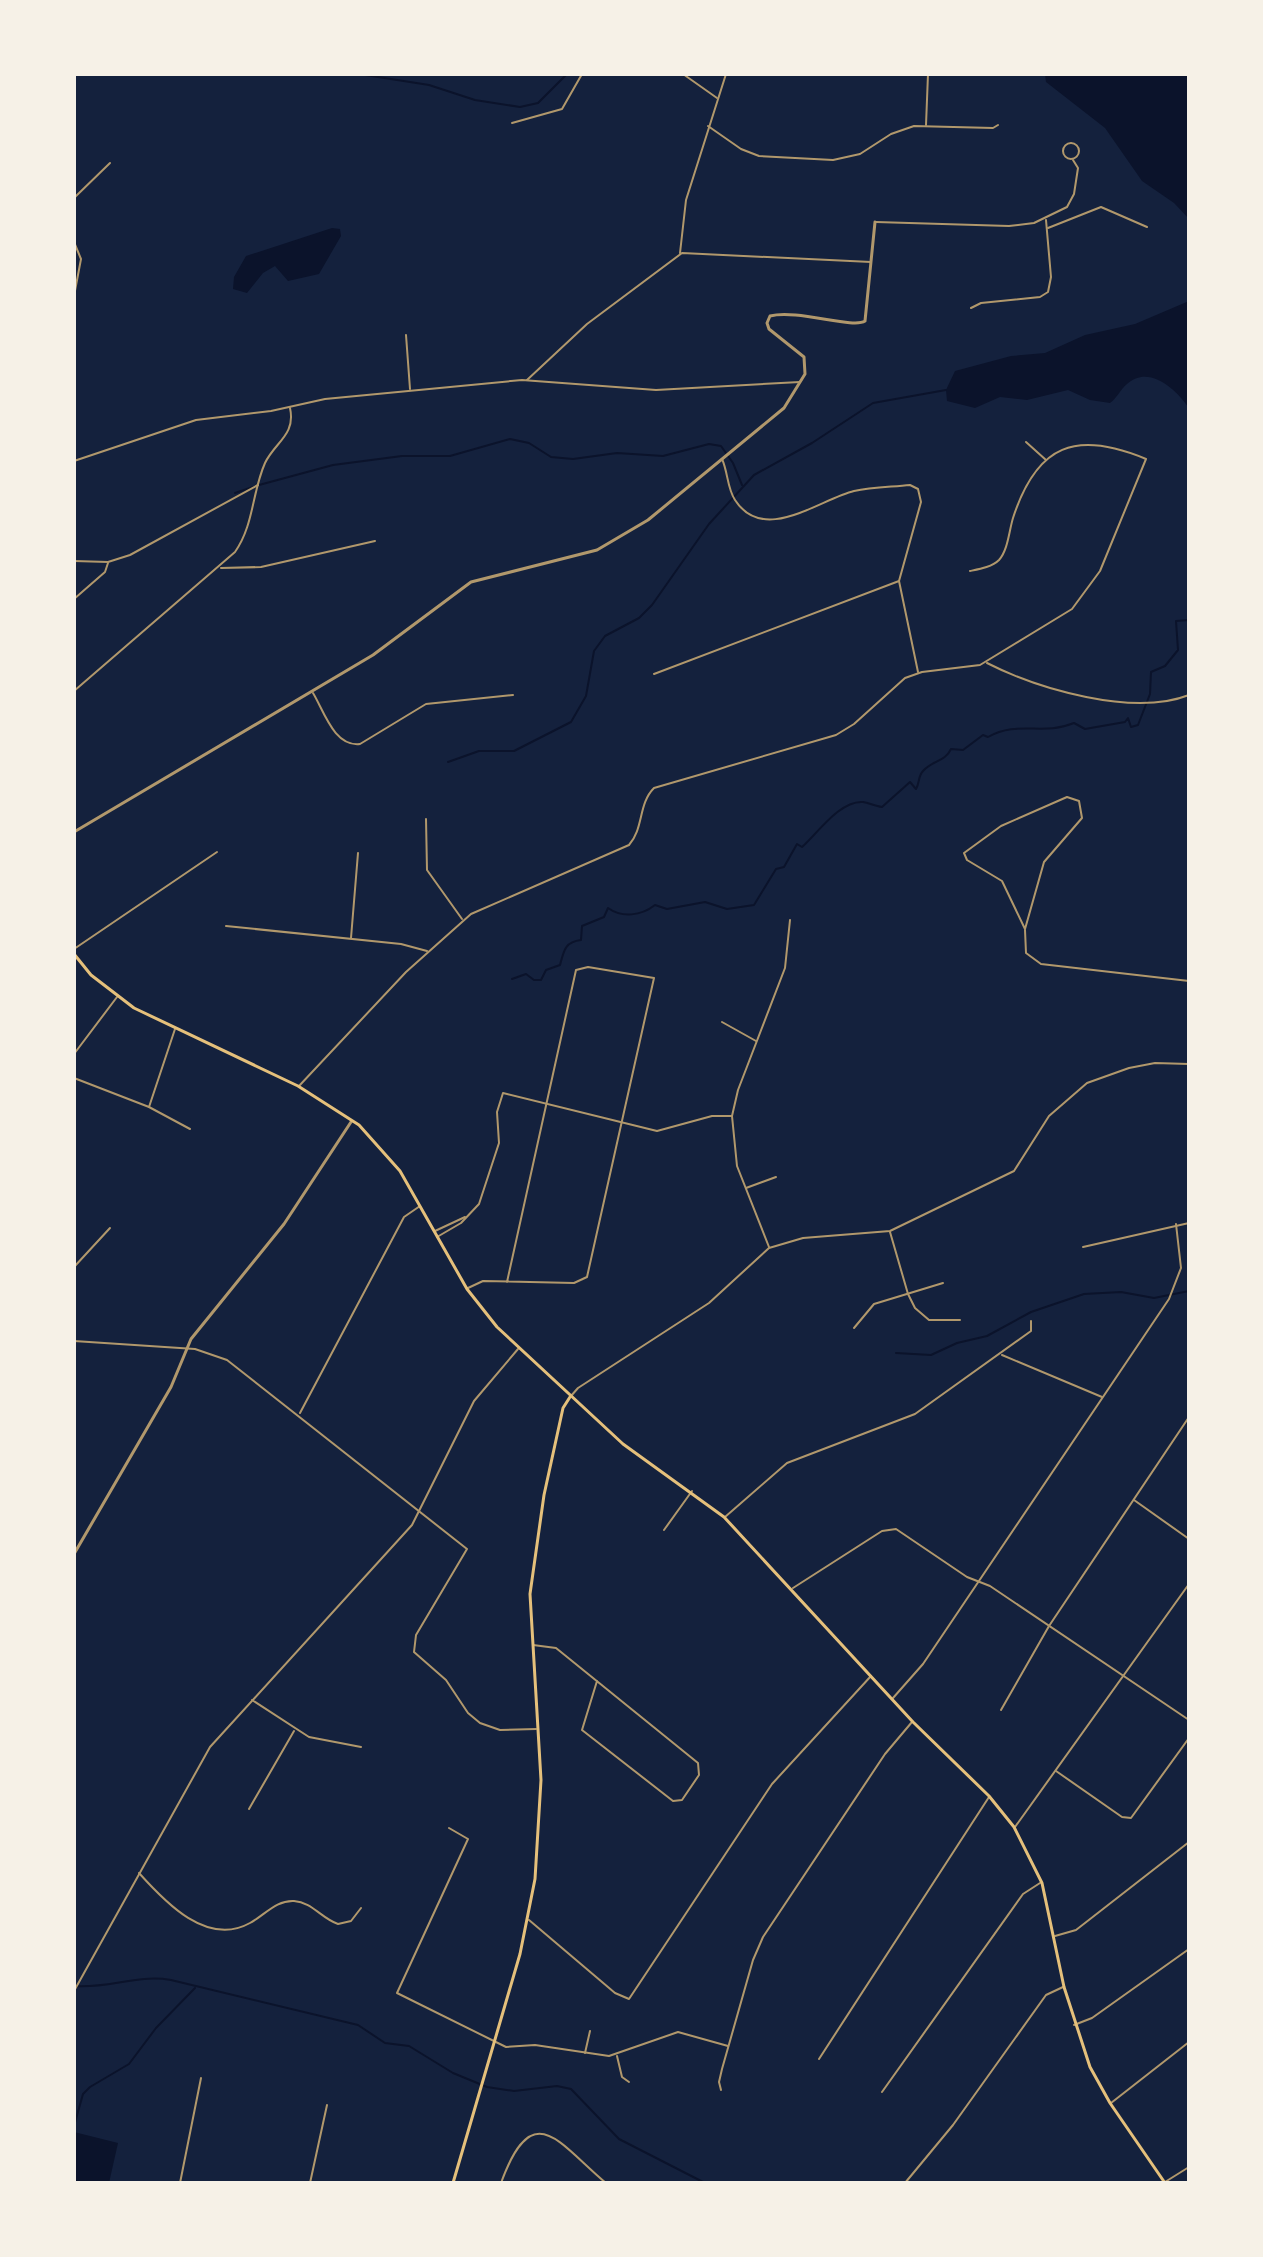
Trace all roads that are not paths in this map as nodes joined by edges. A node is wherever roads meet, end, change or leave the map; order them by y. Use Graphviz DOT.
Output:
graph roads {
  1 [pos="582,74"];
  2 [pos="683,74"];
  3 [pos="726,74"];
  4 [pos="928,74"];
  5 [pos="717,98"];
  6 [pos="512,123"];
  7 [pos="926,125"];
  8 [pos="998,125"];
  9 [pos="708,126"];
  10 [pos="1073,160"];
  11 [pos="110,163"];
  12 [pos="74,198"];
  13 [pos="1046,218"];
  14 [pos="875,222"];
  15 [pos="1147,227"];
  16 [pos="1047,228"];
  17 [pos="74,242"];
  18 [pos="680,254"];
  19 [pos="872,262"];
  20 [pos="74,296"];
  21 [pos="971,308"];
  22 [pos="406,335"];
  23 [pos="527,381"];
  24 [pos="801,382"];
  25 [pos="410,390"];
  26 [pos="289,407"];
  27 [pos="1026,442"];
  28 [pos="722,459"];
  29 [pos="1046,460"];
  30 [pos="74,461"];
  31 [pos="258,485"];
  32 [pos="375,541"];
  33 [pos="74,561"];
  34 [pos="108,562"];
  35 [pos="220,568"];
  36 [pos="970,571"];
  37 [pos="899,581"];
  38 [pos="74,599"];
  39 [pos="986,662"];
  40 [pos="919,673"];
  41 [pos="654,674"];
  42 [pos="74,691"];
  43 [pos="312,692"];
  44 [pos="513,695"];
  45 [pos="1189,695"];
  46 [pos="426,819"];
  47 [pos="74,832"];
  48 [pos="217,852"];
  49 [pos="358,853"];
  50 [pos="463,920"];
  51 [pos="790,920"];
  52 [pos="226,926"];
  53 [pos="1025,929"];
  54 [pos="351,938"];
  55 [pos="74,952"];
  56 [pos="428,952"];
  57 [pos="1189,981"];
  58 [pos="117,997"];
  59 [pos="722,1022"];
  60 [pos="175,1029"];
  61 [pos="757,1042"];
  62 [pos="74,1054"];
  63 [pos="1189,1064"];
  64 [pos="74,1078"];
  65 [pos="298,1086"];
  66 [pos="547,1105"];
  67 [pos="149,1107"];
  68 [pos="732,1116"];
  69 [pos="353,1120"];
  70 [pos="622,1124"];
  71 [pos="190,1129"];
  72 [pos="776,1177"];
  73 [pos="745,1188"];
  74 [pos="421,1205"];
  75 [pos="466,1217"];
  76 [pos="457,1218"];
  77 [pos="461,1223"];
  78 [pos="1189,1223"];
  79 [pos="1176,1224"];
  80 [pos="110,1228"];
  81 [pos="434,1231"];
  82 [pos="890,1231"];
  83 [pos="437,1237"];
  84 [pos="1083,1247"];
  85 [pos="769,1248"];
  86 [pos="74,1267"];
  87 [pos="507,1282"];
  88 [pos="943,1283"];
  89 [pos="467,1289"];
  90 [pos="908,1294"];
  91 [pos="960,1320"];
  92 [pos="1031,1321"];
  93 [pos="854,1328"];
  94 [pos="74,1341"];
  95 [pos="518,1349"];
  96 [pos="186,1350"];
  97 [pos="1001,1355"];
  98 [pos="570,1397"];
  99 [pos="1102,1397"];
  100 [pos="300,1414"];
  101 [pos="1189,1417"];
  102 [pos="692,1491"];
  103 [pos="1133,1499"];
  104 [pos="421,1512"];
  105 [pos="724,1517"];
  106 [pos="664,1530"];
  107 [pos="1189,1539"];
  108 [pos="74,1554"];
  109 [pos="978,1582"];
  110 [pos="1189,1584"];
  111 [pos="792,1589"];
  112 [pos="1049,1626"];
  113 [pos="532,1645"];
  114 [pos="871,1676"];
  115 [pos="1123,1676"];
  116 [pos="597,1681"];
  117 [pos="251,1699"];
  118 [pos="892,1699"];
  119 [pos="1001,1710"];
  120 [pos="1189,1720"];
  121 [pos="913,1722"];
  122 [pos="539,1728"];
  123 [pos="295,1730"];
  124 [pos="1189,1738"];
  125 [pos="361,1747"];
  126 [pos="1055,1770"];
  127 [pos="989,1796"];
  128 [pos="249,1809"];
  129 [pos="1014,1827"];
  130 [pos="449,1828"];
  131 [pos="1189,1842"];
  132 [pos="138,1872"];
  133 [pos="1042,1883"];
  134 [pos="361,1908"];
  135 [pos="528,1919"];
  136 [pos="1054,1936"];
  137 [pos="1189,1949"];
  138 [pos="1064,1987"];
  139 [pos="74,1991"];
  140 [pos="1074,2025"];
  141 [pos="590,2031"];
  142 [pos="1189,2042"];
  143 [pos="494,2043"];
  144 [pos="728,2046"];
  145 [pos="585,2054"];
  146 [pos="617,2055"];
  147 [pos="819,2059"];
  148 [pos="201,2078"];
  149 [pos="629,2082"];
  150 [pos="721,2090"];
  151 [pos="882,2092"];
  152 [pos="1110,2103"];
  153 [pos="327,2105"];
  154 [pos="1189,2167"];
  155 [pos="180,2183"];
  156 [pos="310,2183"];
  157 [pos="453,2183"];
  158 [pos="501,2183"];
  159 [pos="606,2183"];
  160 [pos="905,2183"];
  161 [pos="1164,2183"];
  1 -- 6 [label="street"];
  2 -- 5 [label="street"];
  3 -- 5 [label="street"];
  4 -- 7 [label="street"];
  5 -- 9 [label="street"];
  7 -- 8 [label="street"];
  7 -- 9 [label="street"];
  9 -- 18 [label="street"];
  10 -- 10 [label="street"];
  10 -- 13 [label="street"];
  11 -- 12 [label="street"];
  13 -- 14 [label="street"];
  13 -- 16 [label="street"];
  14 -- 19 [label="street"];
  15 -- 16 [label="street"];
  16 -- 21 [label="street"];
  17 -- 20 [label="street"];
  18 -- 19 [label="street"];
  18 -- 23 [label="street"];
  19 -- 24 [label="street"];
  22 -- 25 [label="street"];
  23 -- 24 [label="street"];
  23 -- 25 [label="street"];
  24 -- 28 [label="street"];
  25 -- 26 [label="street"];
  26 -- 30 [label="street"];
  26 -- 31 [label="street"];
  27 -- 29 [label="street"];
  28 -- 37 [label="street"];
  28 -- 43 [label="street"];
  29 -- 36 [label="street"];
  29 -- 39 [label="street"];
  31 -- 34 [label="street"];
  31 -- 35 [label="street"];
  32 -- 35 [label="street"];
  33 -- 34 [label="street"];
  34 -- 38 [label="street"];
  35 -- 42 [label="street"];
  37 -- 40 [label="street"];
  37 -- 41 [label="street"];
  39 -- 40 [label="street"];
  39 -- 45 [label="street"];
  40 -- 50 [label="street"];
  43 -- 44 [label="street"];
  43 -- 47 [label="street"];
  46 -- 50 [label="street"];
  48 -- 55 [label="street"];
  49 -- 54 [label="street"];
  50 -- 56 [label="street"];
  51 -- 61 [label="street"];
  52 -- 54 [label="street"];
  53 -- 53 [label="street"];
  53 -- 57 [label="street"];
  54 -- 56 [label="street"];
  55 -- 58 [label="main road"];
  56 -- 65 [label="street"];
  58 -- 60 [label="main road"];
  58 -- 62 [label="street"];
  59 -- 61 [label="street"];
  60 -- 65 [label="main road"];
  60 -- 67 [label="street"];
  61 -- 68 [label="street"];
  63 -- 82 [label="street"];
  64 -- 67 [label="street"];
  65 -- 69 [label="main road"];
  66 -- 70 [label="street"];
  66 -- 70 [label="street"];
  66 -- 75 [label="street"];
  66 -- 87 [label="street"];
  67 -- 71 [label="street"];
  68 -- 70 [label="street"];
  68 -- 73 [label="street"];
  69 -- 74 [label="main road"];
  69 -- 96 [label="street"];
  70 -- 87 [label="street"];
  72 -- 73 [label="street"];
  73 -- 85 [label="street"];
  74 -- 81 [label="main road"];
  74 -- 100 [label="street"];
  75 -- 76 [label="street"];
  75 -- 77 [label="street"];
  76 -- 77 [label="street"];
  76 -- 81 [label="street"];
  77 -- 83 [label="street"];
  78 -- 79 [label="street"];
  79 -- 84 [label="street"];
  79 -- 99 [label="street"];
  80 -- 86 [label="street"];
  81 -- 83 [label="main road"];
  82 -- 85 [label="street"];
  82 -- 90 [label="street"];
  83 -- 89 [label="main road"];
  85 -- 98 [label="street"];
  87 -- 89 [label="street"];
  88 -- 90 [label="street"];
  89 -- 95 [label="main road"];
  90 -- 91 [label="street"];
  90 -- 93 [label="street"];
  92 -- 97 [label="street"];
  94 -- 96 [label="street"];
  95 -- 98 [label="main road"];
  95 -- 104 [label="street"];
  96 -- 100 [label="street"];
  96 -- 108 [label="street"];
  97 -- 99 [label="street"];
  97 -- 105 [label="street"];
  98 -- 102 [label="main road"];
  98 -- 113 [label="main road"];
  99 -- 109 [label="street"];
  100 -- 104 [label="street"];
  101 -- 103 [label="street"];
  102 -- 105 [label="main road"];
  102 -- 106 [label="street"];
  103 -- 107 [label="street"];
  103 -- 112 [label="street"];
  104 -- 117 [label="street"];
  104 -- 122 [label="street"];
  105 -- 111 [label="main road"];
  109 -- 111 [label="street"];
  109 -- 112 [label="street"];
  109 -- 118 [label="street"];
  110 -- 115 [label="street"];
  111 -- 114 [label="main road"];
  112 -- 115 [label="street"];
  112 -- 119 [label="street"];
  113 -- 116 [label="street"];
  113 -- 122 [label="main road"];
  114 -- 118 [label="main road"];
  114 -- 135 [label="street"];
  115 -- 120 [label="street"];
  115 -- 126 [label="street"];
  116 -- 116 [label="street"];
  117 -- 123 [label="street"];
  117 -- 132 [label="street"];
  118 -- 121 [label="main road"];
  121 -- 127 [label="main road"];
  121 -- 144 [label="street"];
  122 -- 135 [label="main road"];
  123 -- 125 [label="street"];
  123 -- 128 [label="street"];
  124 -- 126 [label="street"];
  126 -- 129 [label="street"];
  127 -- 129 [label="main road"];
  127 -- 147 [label="street"];
  129 -- 133 [label="main road"];
  130 -- 143 [label="street"];
  131 -- 136 [label="street"];
  132 -- 134 [label="street"];
  132 -- 139 [label="street"];
  133 -- 136 [label="main road"];
  133 -- 151 [label="street"];
  135 -- 143 [label="main road"];
  136 -- 138 [label="main road"];
  137 -- 140 [label="street"];
  138 -- 140 [label="main road"];
  138 -- 160 [label="street"];
  140 -- 152 [label="main road"];
  141 -- 145 [label="street"];
  142 -- 152 [label="street"];
  143 -- 145 [label="street"];
  143 -- 157 [label="main road"];
  144 -- 146 [label="street"];
  144 -- 150 [label="street"];
  145 -- 146 [label="street"];
  146 -- 149 [label="street"];
  148 -- 155 [label="street"];
  152 -- 161 [label="main road"];
  153 -- 156 [label="street"];
  154 -- 161 [label="street"];
  158 -- 159 [label="street"];
}
